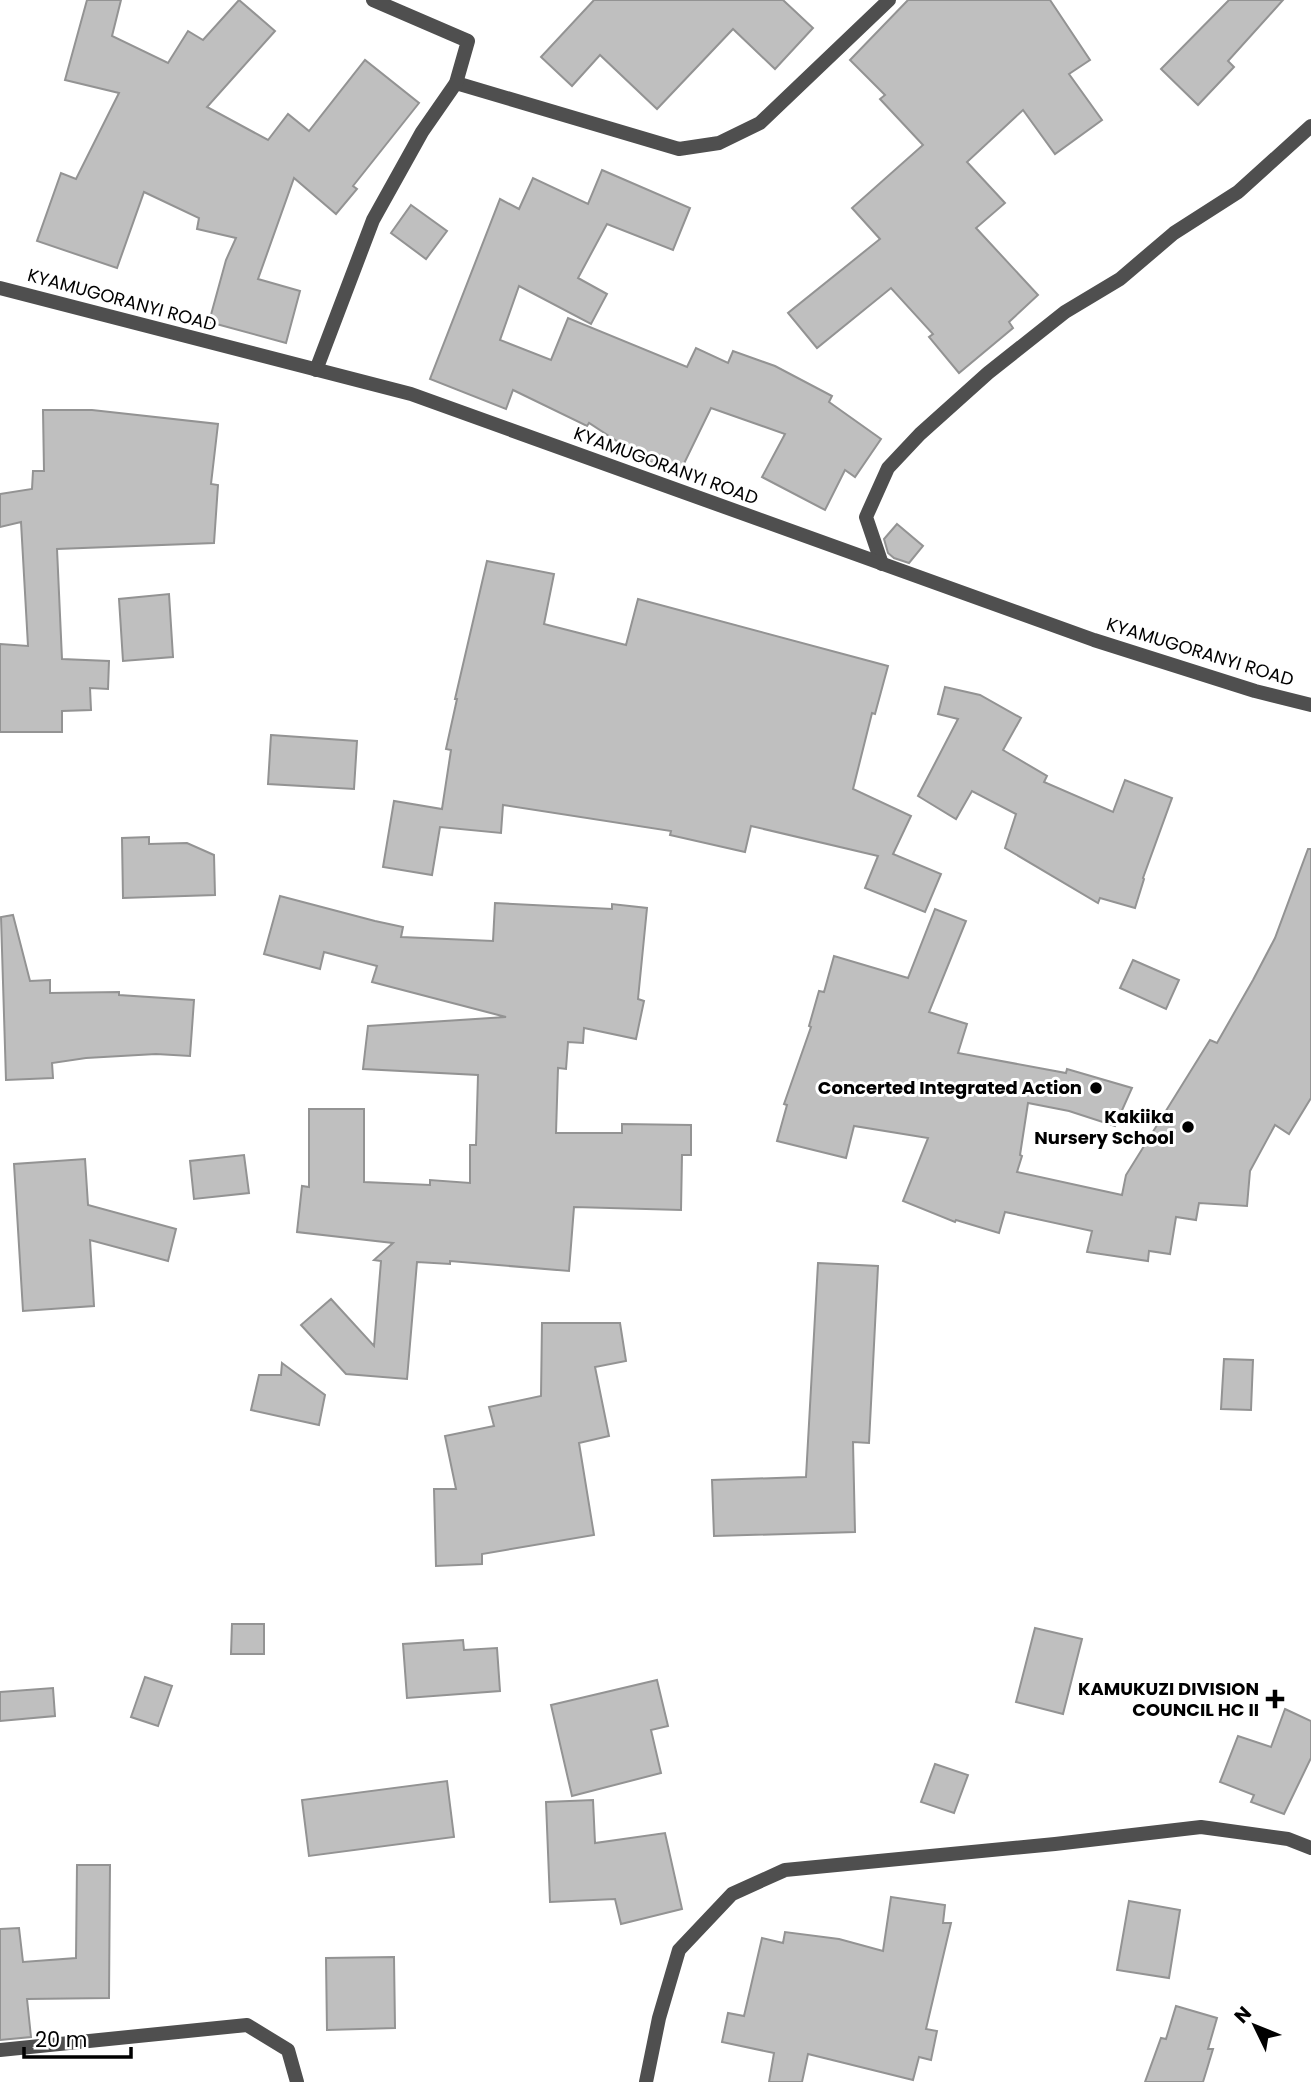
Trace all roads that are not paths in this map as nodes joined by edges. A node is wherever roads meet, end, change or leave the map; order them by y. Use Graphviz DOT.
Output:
graph roads {
  1 [pos="373,0"];
  2 [pos="889,0"];
  3 [pos="456,83"];
  4 [pos="1311,126"];
  5 [pos="0,288"];
  6 [pos="316,370"];
  7 [pos="882,565"];
  8 [pos="1311,705"];
  9 [pos="1311,1849"];
  10 [pos="0,2050"];
  11 [pos="297,2082"];
  12 [pos="646,2082"];
  1 -- 3 [label="street"];
  2 -- 3 [label="street"];
  3 -- 6 [label="street"];
  4 -- 7 [label="street"];
  5 -- 6 [label="street, KYAMUGORANYI ROAD"];
  6 -- 7 [label="street, KYAMUGORANYI ROAD"];
  7 -- 8 [label="street, KYAMUGORANYI ROAD"];
  9 -- 12 [label="street"];
  10 -- 11 [label="street"];
}
